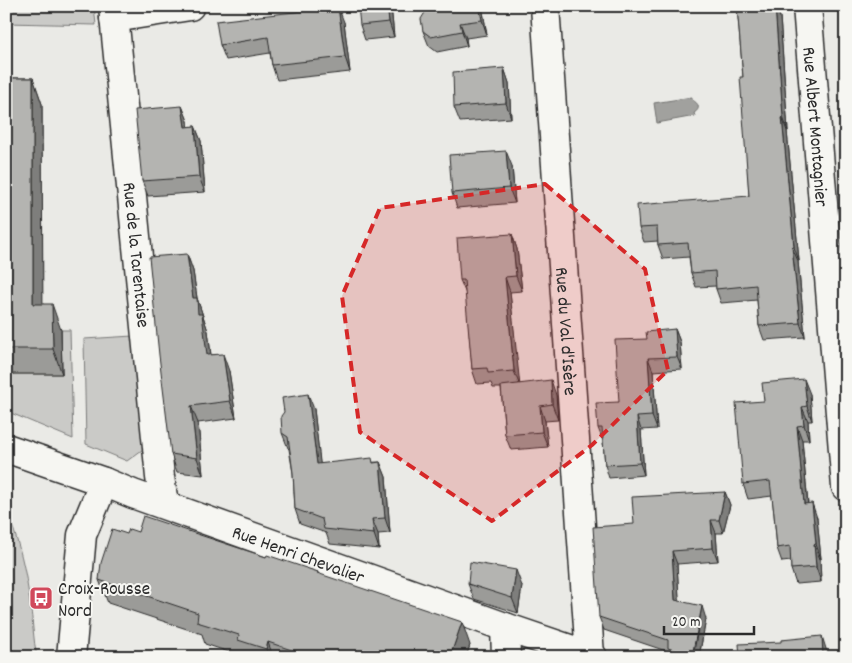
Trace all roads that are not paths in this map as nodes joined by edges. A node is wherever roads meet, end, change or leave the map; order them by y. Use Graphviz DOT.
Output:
graph roads {
  1 [pos="190,6"];
  2 [pos="545,6"];
  3 [pos="807,6"];
  4 [pos="113,12"];
  5 [pos="6,448"];
  6 [pos="104,482"];
  7 [pos="846,487"];
  8 [pos="164,504"];
  9 [pos="505,627"];
  10 [pos="592,656"];
  11 [pos="71,657"];
  12 [pos="506,657"];
  1 -- 4 [label="street"];
  2 -- 10 [label="street, Rue du Val d'Isère"];
  3 -- 7 [label="street, Rue Albert Montagnier"];
  4 -- 8 [label="street, Rue de la Tarentaise"];
  5 -- 6 [label="street, Rue Henri Chevalier"];
  6 -- 8 [label="street, Rue Henri Chevalier"];
  6 -- 11 [label="street"];
  8 -- 9 [label="street, Rue Henri Chevalier"];
  9 -- 10 [label="street, Rue Henri Chevalier"];
  9 -- 12 [label="street"];
}
